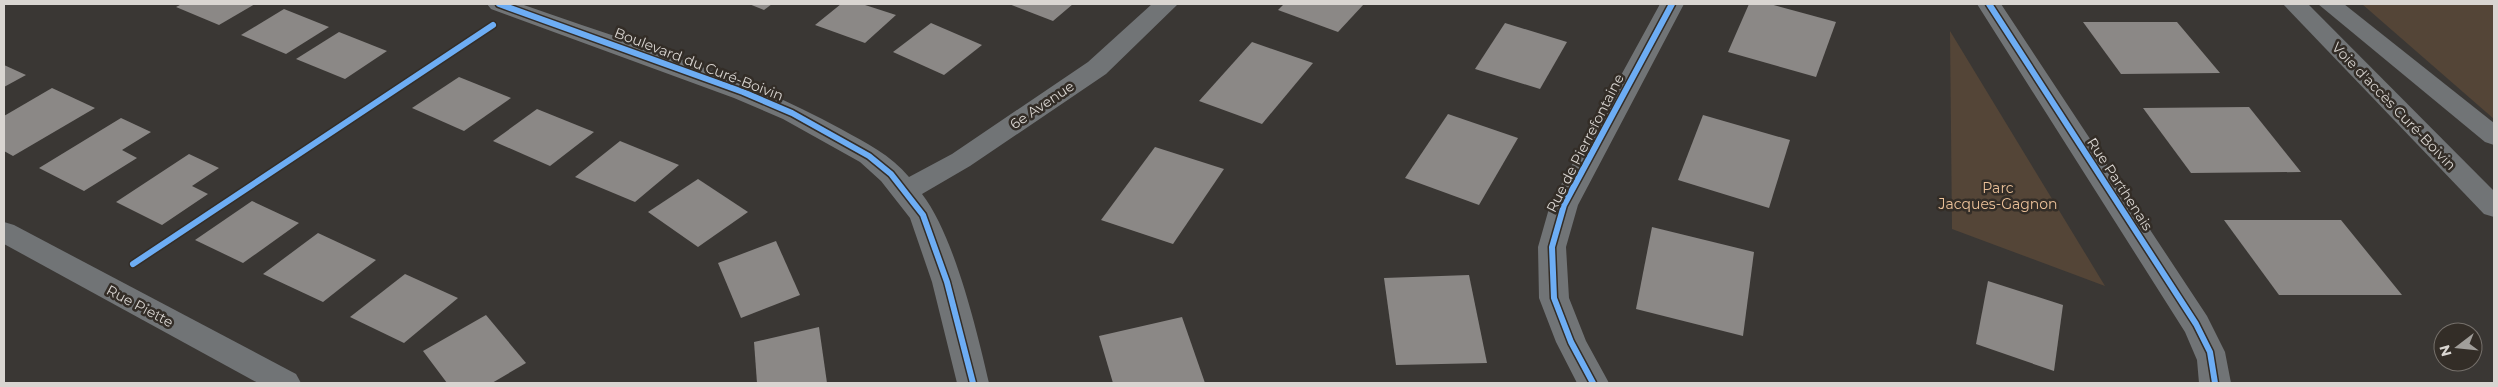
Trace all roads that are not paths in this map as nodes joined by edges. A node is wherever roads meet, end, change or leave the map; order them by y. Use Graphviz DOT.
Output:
graph roads {
  1 [pos="499,4"];
  2 [pos="1166,4"];
  3 [pos="1672,4"];
  4 [pos="1989,4"];
  5 [pos="2295,4"];
  6 [pos="2330,4"];
  7 [pos="2494,136"];
  8 [pos="906,190"];
  9 [pos="2494,207"];
  10 [pos="4,232"];
  11 [pos="278,382"];
  12 [pos="973,383"];
  13 [pos="1593,383"];
  14 [pos="2215,383"];
  1 -- 8 [label="street, Boulevard du Curé-Boivin"];
  2 -- 8 [label="street, 6e Avenue"];
  3 -- 13 [label="street, Rue de Pierrefontaine"];
  4 -- 14 [label="street, Rue Parthenais"];
  5 -- 9 [label="street, Voie d'accès Curé-Boivin"];
  6 -- 7 [label="street, Voie d'accès Curé-Boivin"];
  8 -- 12 [label="street, Boulevard du Curé-Boivin"];
  10 -- 11 [label="street, Rue Piette"];
}
